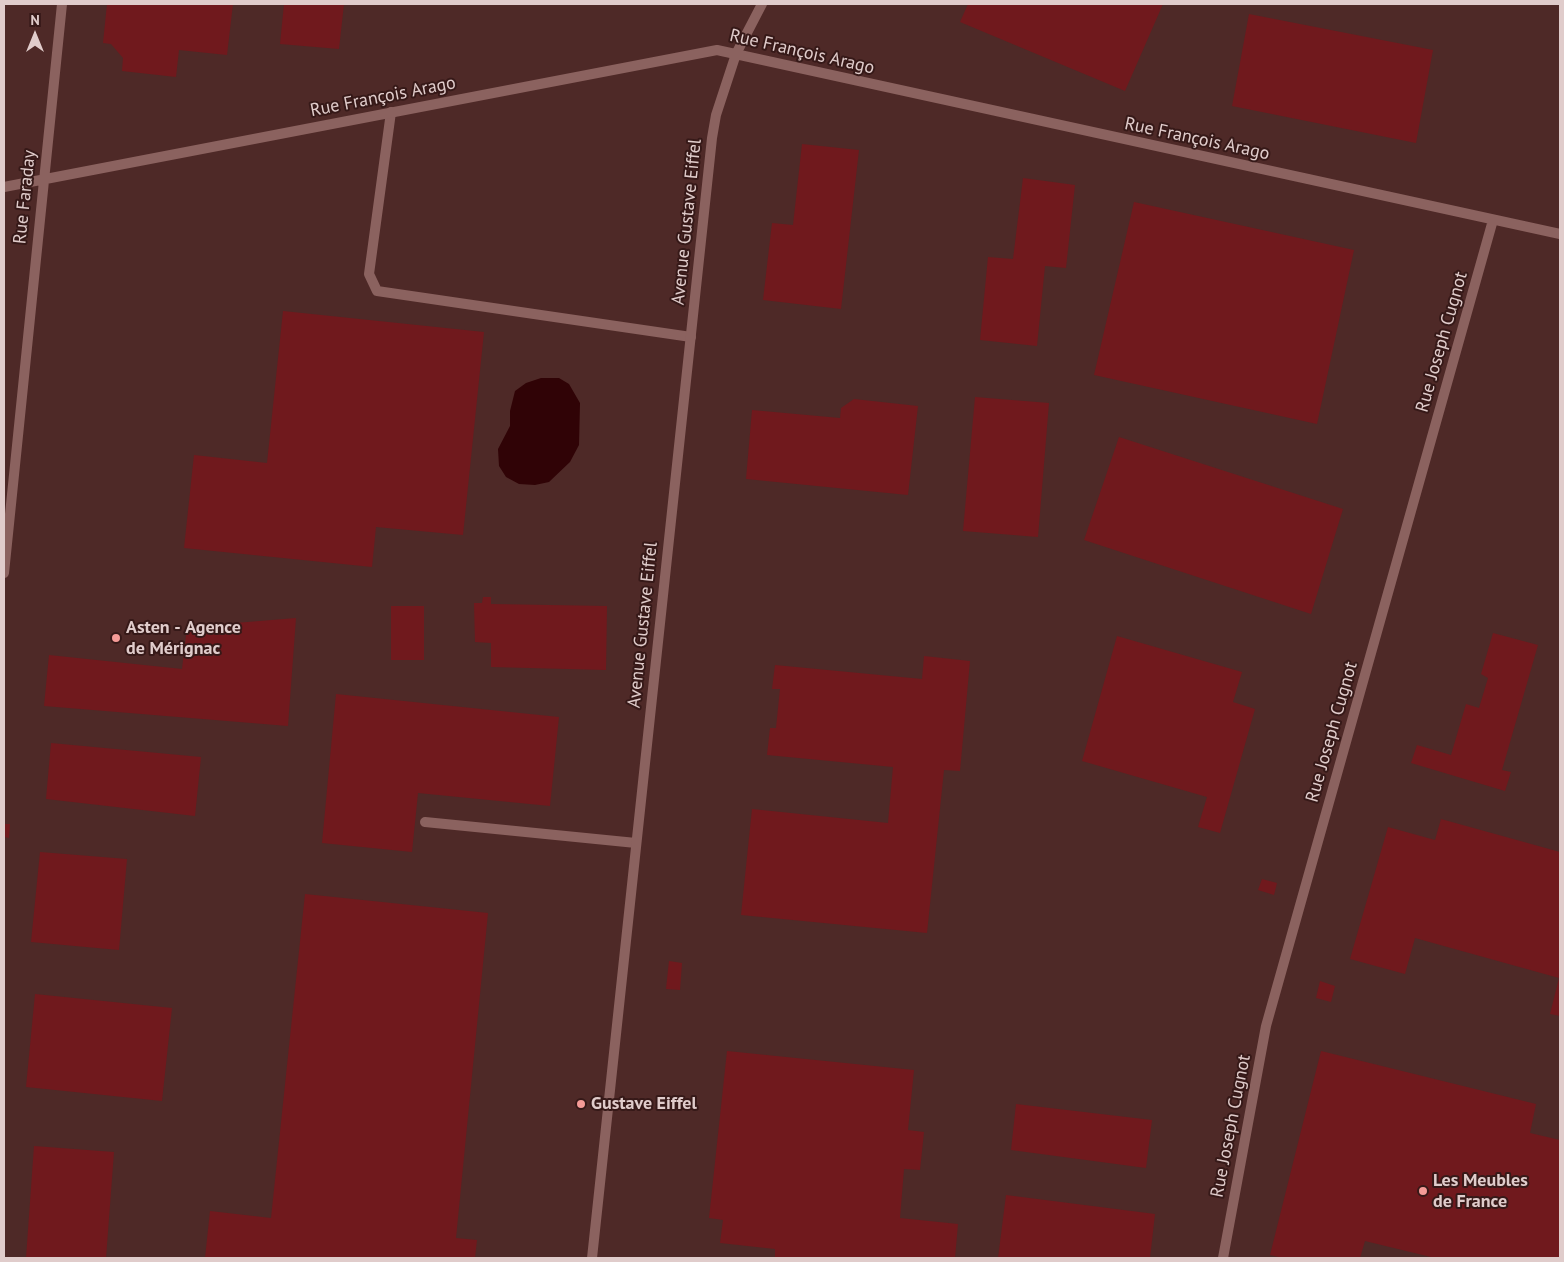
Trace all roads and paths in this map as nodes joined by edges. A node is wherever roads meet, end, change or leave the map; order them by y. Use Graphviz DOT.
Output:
graph roads {
  1 [pos="62,4"];
  2 [pos="762,4"];
  3 [pos="736,54"];
  4 [pos="391,112"];
  5 [pos="43,180"];
  6 [pos="4,187"];
  7 [pos="1494,220"];
  8 [pos="1560,234"];
  9 [pos="690,337"];
  10 [pos="4,573"];
  11 [pos="426,822"];
  12 [pos="636,843"];
  13 [pos="592,1258"];
  14 [pos="1223,1258"];
  1 -- 5 [label="street, Rue Faraday"];
  2 -- 3 [label="street, Avenue Gustave Eiffel"];
  3 -- 4 [label="street, Rue François Arago"];
  3 -- 7 [label="street, Rue François Arago"];
  3 -- 9 [label="street, Avenue Gustave Eiffel"];
  4 -- 5 [label="street, Rue François Arago"];
  4 -- 9 [label="street"];
  5 -- 6 [label="street, Rue François Arago"];
  5 -- 10 [label="street, Rue Faraday"];
  7 -- 8 [label="street, Rue François Arago"];
  7 -- 14 [label="street, Rue Joseph Cugnot"];
  9 -- 12 [label="street, Avenue Gustave Eiffel"];
  11 -- 12 [label="street"];
  12 -- 13 [label="street, Avenue Gustave Eiffel"];
}
